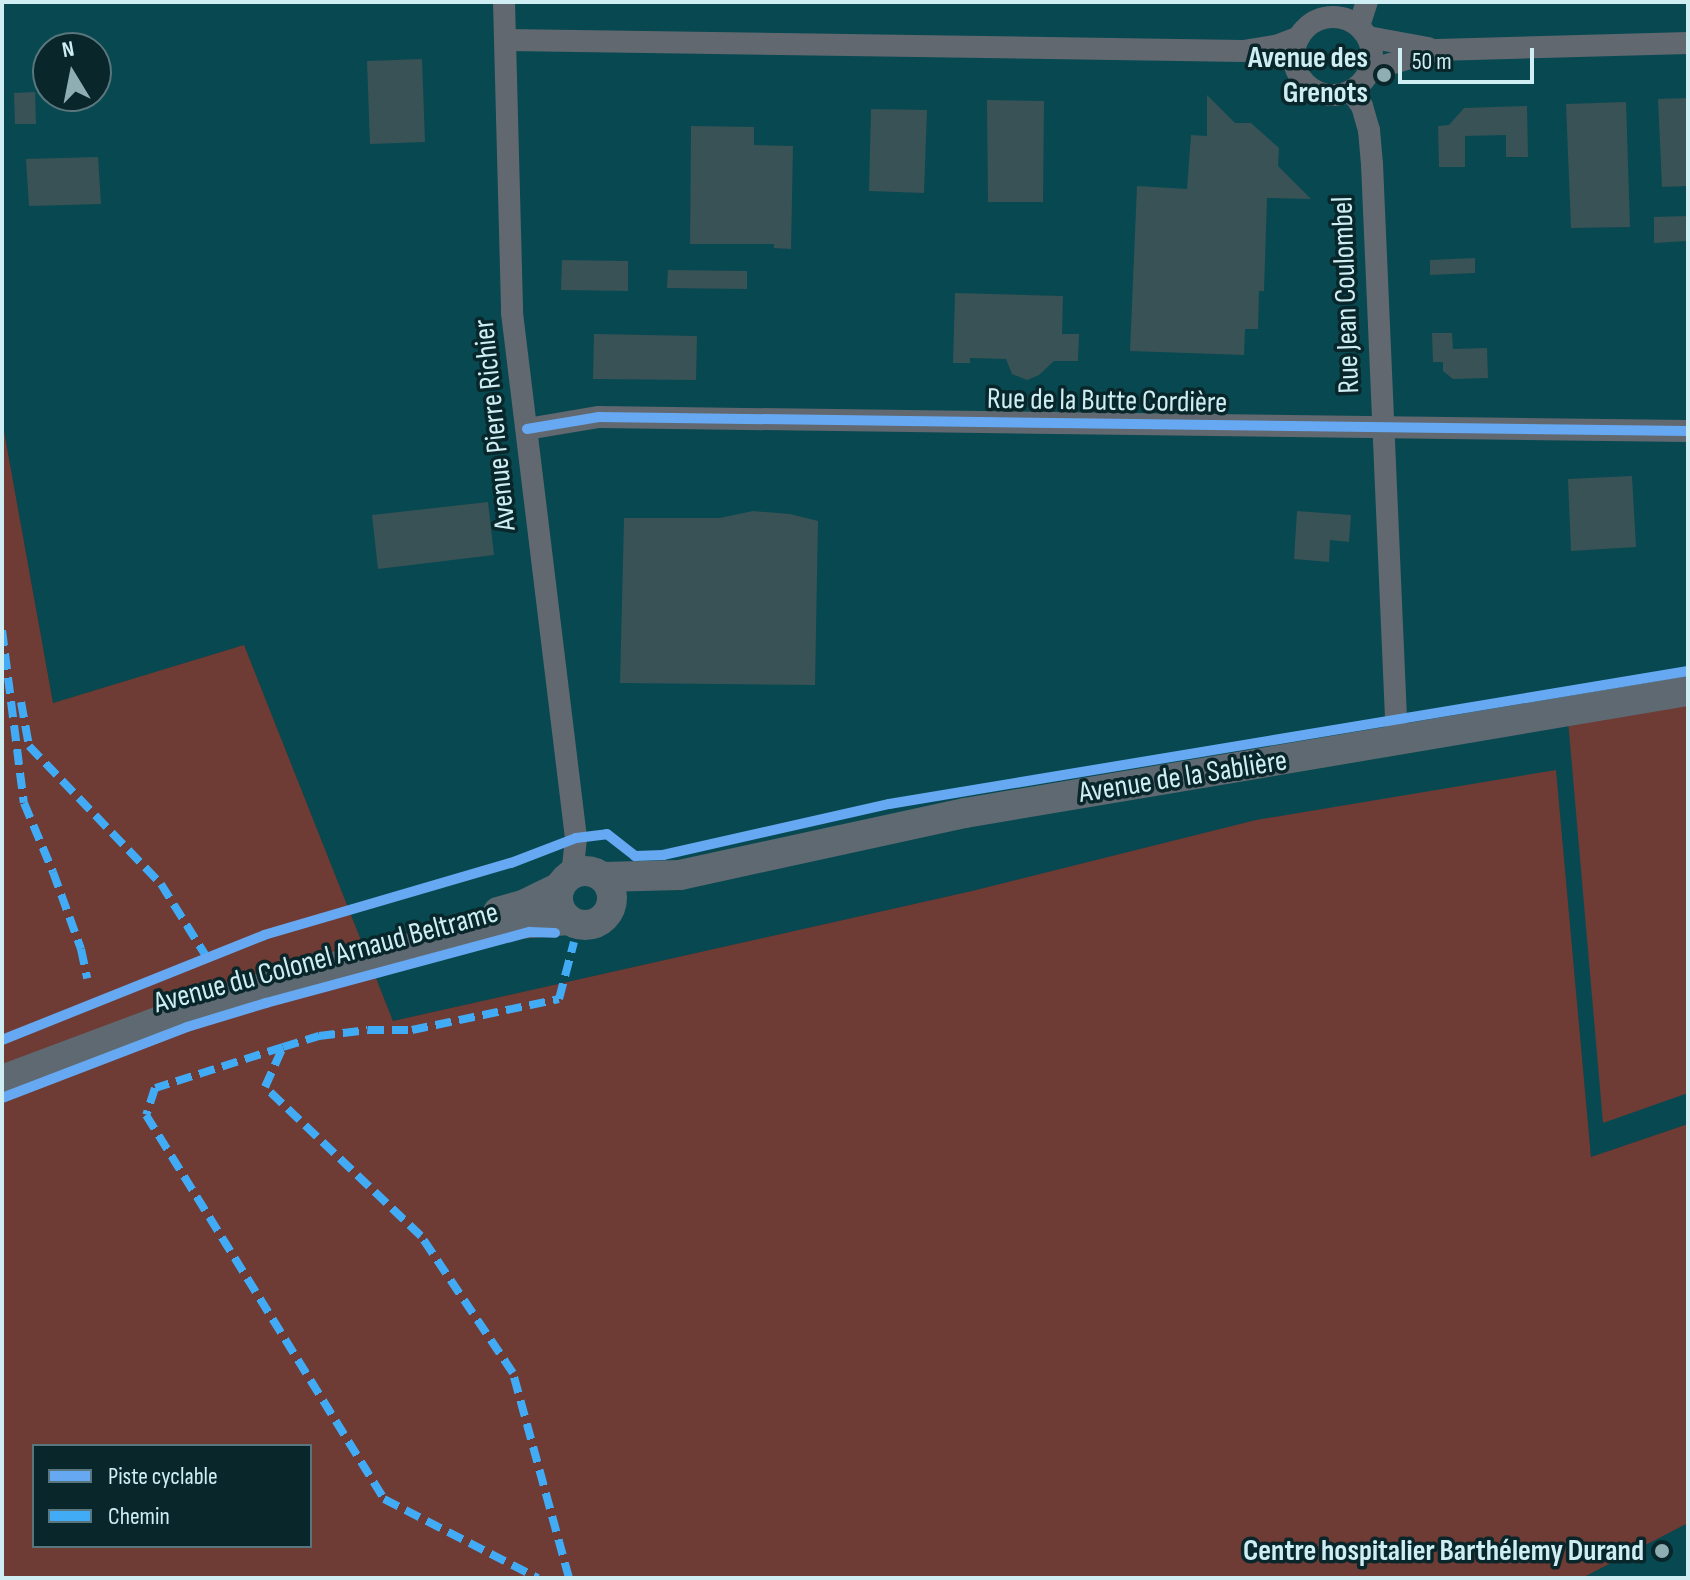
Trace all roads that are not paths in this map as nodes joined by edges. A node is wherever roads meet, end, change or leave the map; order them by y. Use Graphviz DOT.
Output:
graph roads {
  1 [pos="504,2"];
  2 [pos="1355,2"];
  3 [pos="1367,2"];
  4 [pos="1330,17"];
  5 [pos="1364,32"];
  6 [pos="1299,37"];
  7 [pos="505,40"];
  8 [pos="1688,43"];
  9 [pos="1437,50"];
  10 [pos="1243,51"];
  11 [pos="1370,70"];
  12 [pos="1297,72"];
  13 [pos="1351,91"];
  14 [pos="527,429"];
  15 [pos="1381,429"];
  16 [pos="1688,431"];
  17 [pos="1688,691"];
  18 [pos="1397,742"];
  19 [pos="680,875"];
  20 [pos="581,877"];
  21 [pos="611,906"];
  22 [pos="569,920"];
  23 [pos="2,1061"];
  24 [pos="2,1080"];
  1 -- 7 [label="street, Avenue Pierre Richier"];
  2 -- 4 [label="street"];
  3 -- 5 [label="street"];
  4 -- 5 [label="street"];
  4 -- 6 [label="street"];
  5 -- 9 [label="street"];
  5 -- 11 [label="street"];
  6 -- 10 [label="street"];
  6 -- 12 [label="street"];
  7 -- 10 [label="street"];
  7 -- 14 [label="street, Avenue Pierre Richier"];
  8 -- 9 [label="street"];
  9 -- 11 [label="street"];
  10 -- 12 [label="street"];
  11 -- 13 [label="street"];
  12 -- 13 [label="street"];
  13 -- 15 [label="street, Rue Jean Coulombel"];
  14 -- 15 [label="street, Rue de la Butte Cordière"];
  14 -- 20 [label="street, Avenue Pierre Richier"];
  15 -- 16 [label="street, Rue de la Butte Cordière"];
  15 -- 18 [label="street, Rue Jean Coulombel"];
  17 -- 18 [label="main road, Avenue de la Sablière"];
  18 -- 19 [label="main road, Avenue de la Sablière"];
  19 -- 20 [label="main road, Avenue de la Sablière"];
  19 -- 21 [label="main road, Avenue de la Sablière"];
  20 -- 21 [label="main road"];
  20 -- 22 [label="main road"];
  20 -- 23 [label="main road, Avenue du Colonel Arnaud Beltrame"];
  21 -- 22 [label="main road"];
  22 -- 24 [label="main road, Avenue du Colonel Arnaud Beltrame"];
}
